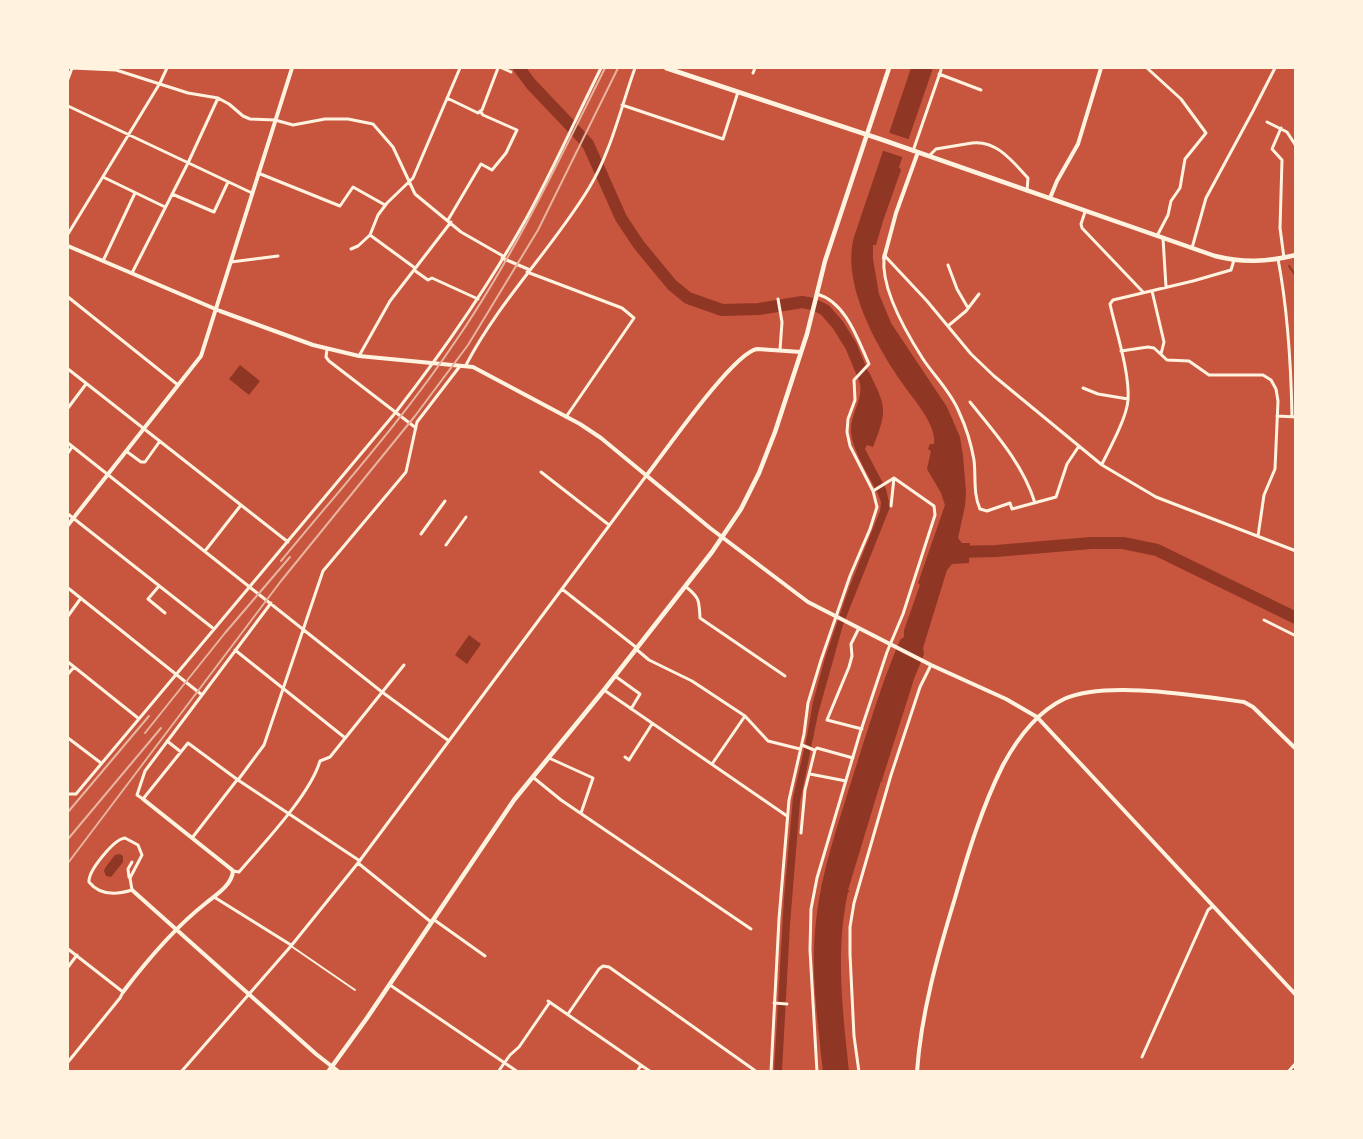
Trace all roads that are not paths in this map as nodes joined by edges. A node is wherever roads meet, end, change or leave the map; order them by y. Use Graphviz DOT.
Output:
graph roads {
  1 [pos="167,68"];
  2 [pos="292,68"];
  3 [pos="460,68"];
  4 [pos="498,68"];
  5 [pos="502,68"];
  6 [pos="601,68"];
  7 [pos="635,68"];
  8 [pos="666,68"];
  9 [pos="755,68"];
  10 [pos="888,68"];
  11 [pos="1101,68"];
  12 [pos="1147,68"];
  13 [pos="1275,68"];
  14 [pos="116,69"];
  15 [pos="511,72"];
  16 [pos="753,73"];
  17 [pos="68,79"];
  18 [pos="160,84"];
  19 [pos="981,90"];
  20 [pos="738,92"];
  21 [pos="218,98"];
  22 [pos="447,98"];
  23 [pos="622,105"];
  24 [pos="68,106"];
  25 [pos="480,111"];
  26 [pos="275,120"];
  27 [pos="1268,122"];
  28 [pos="1281,128"];
  29 [pos="128,135"];
  30 [pos="867,135"];
  31 [pos="1296,146"];
  32 [pos="914,151"];
  33 [pos="929,156"];
  34 [pos="188,163"];
  35 [pos="258,173"];
  36 [pos="103,177"];
  37 [pos="228,182"];
  38 [pos="410,182"];
  39 [pos="1027,190"];
  40 [pos="135,193"];
  41 [pos="252,193"];
  42 [pos="172,194"];
  43 [pos="1050,198"];
  44 [pos="385,205"];
  45 [pos="165,207"];
  46 [pos="1086,211"];
  47 [pos="449,221"];
  48 [pos="68,234"];
  49 [pos="369,235"];
  50 [pos="1160,237"];
  51 [pos="68,248"];
  52 [pos="1192,248"];
  53 [pos="351,249"];
  54 [pos="1296,255"];
  55 [pos="278,256"];
  56 [pos="884,256"];
  57 [pos="503,257"];
  58 [pos="1281,258"];
  59 [pos="1234,260"];
  60 [pos="104,261"];
  61 [pos="230,263"];
  62 [pos="948,266"];
  63 [pos="414,269"];
  64 [pos="528,271"];
  65 [pos="132,273"];
  66 [pos="1167,287"];
  67 [pos="1152,291"];
  68 [pos="1143,292"];
  69 [pos="979,294"];
  70 [pos="817,296"];
  71 [pos="68,297"];
  72 [pos="478,299"];
  73 [pos="778,299"];
  74 [pos="968,308"];
  75 [pos="215,309"];
  76 [pos="948,326"];
  77 [pos="327,349"];
  78 [pos="780,350"];
  79 [pos="1121,351"];
  80 [pos="801,352"];
  81 [pos="1161,354"];
  82 [pos="358,356"];
  83 [pos="434,363"];
  84 [pos="1293,364"];
  85 [pos="464,365"];
  86 [pos="68,369"];
  87 [pos="86,384"];
  88 [pos="178,385"];
  89 [pos="1083,388"];
  90 [pos="1294,390"];
  91 [pos="1128,399"];
  92 [pos="970,402"];
  93 [pos="68,408"];
  94 [pos="396,412"];
  95 [pos="1277,416"];
  96 [pos="566,417"];
  97 [pos="1294,417"];
  98 [pos="416,428"];
  99 [pos="144,429"];
  100 [pos="160,441"];
  101 [pos="68,443"];
  102 [pos="1079,446"];
  103 [pos="72,447"];
  104 [pos="126,451"];
  105 [pos="68,453"];
  106 [pos="1102,465"];
  107 [pos="541,472"];
  108 [pos="107,475"];
  109 [pos="646,476"];
  110 [pos="894,478"];
  111 [pos="873,491"];
  112 [pos="446,501"];
  113 [pos="1035,503"];
  114 [pos="241,505"];
  115 [pos="891,506"];
  116 [pos="68,514"];
  117 [pos="466,517"];
  118 [pos="73,518"];
  119 [pos="68,525"];
  120 [pos="609,525"];
  121 [pos="421,534"];
  122 [pos="1258,536"];
  123 [pos="723,537"];
  124 [pos="288,542"];
  125 [pos="446,545"];
  126 [pos="204,551"];
  127 [pos="1296,551"];
  128 [pos="159,586"];
  129 [pos="685,586"];
  130 [pos="250,587"];
  131 [pos="68,588"];
  132 [pos="562,589"];
  133 [pos="81,598"];
  134 [pos="271,603"];
  135 [pos="165,613"];
  136 [pos="68,616"];
  137 [pos="836,616"];
  138 [pos="1264,620"];
  139 [pos="859,628"];
  140 [pos="214,629"];
  141 [pos="303,629"];
  142 [pos="1296,636"];
  143 [pos="893,646"];
  144 [pos="636,649"];
  145 [pos="235,650"];
  146 [pos="68,662"];
  147 [pos="404,665"];
  148 [pos="931,665"];
  149 [pos="74,667"];
  150 [pos="68,674"];
  151 [pos="176,674"];
  152 [pos="615,676"];
  153 [pos="785,676"];
  154 [pos="283,688"];
  155 [pos="604,690"];
  156 [pos="382,692"];
  157 [pos="202,695"];
  158 [pos="631,709"];
  159 [pos="746,716"];
  160 [pos="1037,717"];
  161 [pos="138,718"];
  162 [pos="652,724"];
  163 [pos="862,729"];
  164 [pos="345,737"];
  165 [pos="68,738"];
  166 [pos="167,741"];
  167 [pos="449,741"];
  168 [pos="802,747"];
  169 [pos="814,749"];
  170 [pos="1296,749"];
  171 [pos="181,752"];
  172 [pos="625,757"];
  173 [pos="549,758"];
  174 [pos="853,758"];
  175 [pos="101,763"];
  176 [pos="712,764"];
  177 [pos="809,774"];
  178 [pos="533,777"];
  179 [pos="238,780"];
  180 [pos="846,782"];
  181 [pos="68,794"];
  182 [pos="142,800"];
  183 [pos="288,813"];
  184 [pos="581,813"];
  185 [pos="787,816"];
  186 [pos="801,833"];
  187 [pos="192,838"];
  188 [pos="132,862"];
  189 [pos="358,862"];
  190 [pos="233,871"];
  191 [pos="129,878"];
  192 [pos="132,890"];
  193 [pos="214,897"];
  194 [pos="1213,906"];
  195 [pos="432,920"];
  196 [pos="176,929"];
  197 [pos="751,929"];
  198 [pos="291,945"];
  199 [pos="68,950"];
  200 [pos="77,955"];
  201 [pos="485,956"];
  202 [pos="68,967"];
  203 [pos="389,984"];
  204 [pos="355,990"];
  205 [pos="123,992"];
  206 [pos="249,994"];
  207 [pos="1296,995"];
  208 [pos="774,1003"];
  209 [pos="787,1004"];
  210 [pos="568,1014"];
  211 [pos="68,1050"];
  212 [pos="73,1054"];
  213 [pos="1142,1058"];
  214 [pos="68,1062"];
  215 [pos="504,1062"];
  216 [pos="1296,1063"];
  217 [pos="641,1065"];
  218 [pos="332,1066"];
  219 [pos="181,1071"];
  220 [pos="328,1071"];
  221 [pos="339,1071"];
  222 [pos="498,1071"];
  223 [pos="518,1071"];
  224 [pos="637,1071"];
  225 [pos="651,1071"];
  226 [pos="757,1071"];
  227 [pos="771,1071"];
  228 [pos="817,1071"];
  229 [pos="859,1071"];
  230 [pos="918,1071"];
  231 [pos="1288,1071"];
  1 -- 18 [label="street"];
  2 -- 26 [label="street"];
  3 -- 22 [label="street"];
  4 -- 25 [label="street"];
  5 -- 15 [label="street"];
  6 -- 57 [label="street"];
  7 -- 23 [label="street"];
  8 -- 20 [label="main road"];
  9 -- 16 [label="street"];
  10 -- 30 [label="main road"];
  11 -- 43 [label="street"];
  12 -- 50 [label="street"];
  13 -- 52 [label="street"];
  14 -- 17 [label="street"];
  14 -- 18 [label="street"];
  18 -- 21 [label="street"];
  18 -- 29 [label="street"];
  19 -- 32 [label="street"];
  20 -- 23 [label="street"];
  20 -- 30 [label="main road"];
  21 -- 26 [label="street"];
  21 -- 34 [label="street"];
  22 -- 25 [label="street"];
  22 -- 38 [label="street"];
  23 -- 64 [label="street"];
  24 -- 29 [label="street"];
  25 -- 47 [label="street"];
  26 -- 35 [label="street"];
  26 -- 38 [label="street"];
  27 -- 28 [label="street"];
  28 -- 31 [label="street"];
  28 -- 58 [label="street"];
  29 -- 34 [label="street"];
  29 -- 36 [label="street"];
  30 -- 32 [label="main road"];
  30 -- 70 [label="main road"];
  32 -- 33 [label="main road"];
  32 -- 56 [label="street"];
  33 -- 39 [label="main road"];
  33 -- 39 [label="street"];
  34 -- 37 [label="street"];
  34 -- 42 [label="street"];
  35 -- 41 [label="street"];
  35 -- 44 [label="street"];
  36 -- 40 [label="street"];
  36 -- 48 [label="street"];
  37 -- 41 [label="street"];
  37 -- 42 [label="street"];
  38 -- 44 [label="street"];
  38 -- 47 [label="street"];
  39 -- 43 [label="main road"];
  40 -- 45 [label="street"];
  40 -- 60 [label="street"];
  41 -- 61 [label="street"];
  42 -- 45 [label="street"];
  43 -- 46 [label="main road"];
  44 -- 49 [label="street"];
  45 -- 65 [label="street"];
  46 -- 50 [label="main road"];
  46 -- 68 [label="street"];
  47 -- 57 [label="street"];
  47 -- 63 [label="street"];
  49 -- 53 [label="street"];
  49 -- 63 [label="street"];
  50 -- 52 [label="main road"];
  50 -- 66 [label="street"];
  51 -- 60 [label="street"];
  52 -- 59 [label="main road"];
  54 -- 58 [label="main road"];
  55 -- 61 [label="street"];
  56 -- 76 [label="street"];
  56 -- 113 [label="street"];
  57 -- 64 [label="street"];
  57 -- 72 [label="street"];
  58 -- 59 [label="main road"];
  58 -- 84 [label="street"];
  59 -- 66 [label="street"];
  60 -- 65 [label="street"];
  61 -- 75 [label="street"];
  62 -- 74 [label="street"];
  63 -- 72 [label="street"];
  63 -- 82 [label="street"];
  64 -- 85 [label="street"];
  64 -- 96 [label="street"];
  65 -- 75 [label="street"];
  66 -- 67 [label="street"];
  67 -- 68 [label="street"];
  67 -- 81 [label="street"];
  68 -- 79 [label="street"];
  69 -- 74 [label="street"];
  70 -- 80 [label="main road"];
  70 -- 111 [label="street"];
  71 -- 88 [label="street"];
  72 -- 83 [label="street"];
  73 -- 78 [label="street"];
  74 -- 76 [label="street"];
  75 -- 77 [label="street"];
  75 -- 88 [label="street"];
  76 -- 102 [label="street"];
  77 -- 82 [label="street"];
  77 -- 94 [label="street"];
  78 -- 80 [label="street"];
  78 -- 109 [label="street"];
  79 -- 81 [label="street"];
  79 -- 91 [label="street"];
  80 -- 123 [label="main road"];
  81 -- 95 [label="street"];
  82 -- 83 [label="street"];
  83 -- 85 [label="street"];
  83 -- 94 [label="street"];
  84 -- 90 [label="street"];
  85 -- 96 [label="street"];
  85 -- 98 [label="street"];
  86 -- 87 [label="street"];
  87 -- 93 [label="street"];
  87 -- 99 [label="street"];
  88 -- 99 [label="street"];
  89 -- 91 [label="street"];
  90 -- 97 [label="street"];
  91 -- 106 [label="street"];
  92 -- 113 [label="street"];
  94 -- 98 [label="street"];
  94 -- 124 [label="street"];
  95 -- 97 [label="street"];
  95 -- 122 [label="street"];
  96 -- 109 [label="street"];
  98 -- 141 [label="street"];
  99 -- 100 [label="street"];
  99 -- 104 [label="street"];
  100 -- 104 [label="street"];
  100 -- 114 [label="street"];
  101 -- 103 [label="street"];
  102 -- 106 [label="street"];
  102 -- 113 [label="street"];
  103 -- 105 [label="street"];
  103 -- 108 [label="street"];
  104 -- 108 [label="street"];
  106 -- 122 [label="street"];
  107 -- 120 [label="street"];
  108 -- 118 [label="street"];
  108 -- 126 [label="street"];
  109 -- 120 [label="street"];
  109 -- 123 [label="street"];
  110 -- 111 [label="street"];
  110 -- 115 [label="street"];
  110 -- 143 [label="street"];
  111 -- 137 [label="street"];
  112 -- 121 [label="street"];
  114 -- 124 [label="street"];
  114 -- 126 [label="street"];
  116 -- 118 [label="street"];
  117 -- 125 [label="street"];
  118 -- 119 [label="street"];
  118 -- 128 [label="street"];
  120 -- 132 [label="street"];
  122 -- 127 [label="street"];
  123 -- 129 [label="main road"];
  123 -- 137 [label="street"];
  124 -- 130 [label="street"];
  126 -- 130 [label="street"];
  128 -- 135 [label="street"];
  128 -- 140 [label="street"];
  129 -- 144 [label="main road"];
  129 -- 153 [label="street"];
  130 -- 134 [label="street"];
  130 -- 140 [label="street"];
  131 -- 133 [label="street"];
  132 -- 144 [label="street"];
  132 -- 167 [label="street"];
  133 -- 136 [label="street"];
  133 -- 151 [label="street"];
  134 -- 141 [label="street"];
  134 -- 145 [label="street"];
  137 -- 139 [label="street"];
  137 -- 168 [label="street"];
  138 -- 142 [label="street"];
  139 -- 143 [label="street"];
  139 -- 163 [label="street"];
  140 -- 151 [label="street"];
  141 -- 154 [label="street"];
  141 -- 156 [label="street"];
  143 -- 148 [label="street"];
  143 -- 163 [label="street"];
  144 -- 152 [label="main road"];
  144 -- 159 [label="street"];
  145 -- 154 [label="street"];
  145 -- 157 [label="street"];
  146 -- 149 [label="street"];
  147 -- 156 [label="street"];
  148 -- 160 [label="street"];
  148 -- 229 [label="street"];
  149 -- 150 [label="street"];
  149 -- 161 [label="street"];
  151 -- 157 [label="street"];
  151 -- 161 [label="street"];
  152 -- 155 [label="main road"];
  152 -- 158 [label="street"];
  154 -- 164 [label="street"];
  154 -- 179 [label="street"];
  155 -- 158 [label="street"];
  155 -- 173 [label="main road"];
  156 -- 164 [label="street"];
  156 -- 167 [label="street"];
  157 -- 166 [label="street"];
  158 -- 162 [label="street"];
  159 -- 168 [label="street"];
  159 -- 176 [label="street"];
  160 -- 170 [label="street"];
  160 -- 194 [label="street"];
  160 -- 230 [label="street"];
  161 -- 175 [label="street"];
  162 -- 172 [label="street"];
  162 -- 176 [label="street"];
  163 -- 174 [label="street"];
  164 -- 183 [label="street"];
  165 -- 175 [label="street"];
  166 -- 171 [label="street"];
  166 -- 182 [label="street"];
  167 -- 189 [label="street"];
  168 -- 169 [label="street"];
  168 -- 185 [label="street"];
  169 -- 174 [label="street"];
  169 -- 177 [label="street"];
  171 -- 179 [label="street"];
  171 -- 182 [label="street"];
  173 -- 178 [label="main road"];
  173 -- 184 [label="street"];
  174 -- 180 [label="street"];
  175 -- 181 [label="street"];
  176 -- 185 [label="street"];
  177 -- 180 [label="street"];
  177 -- 186 [label="street"];
  178 -- 184 [label="street"];
  178 -- 195 [label="main road"];
  179 -- 183 [label="street"];
  179 -- 187 [label="street"];
  180 -- 228 [label="street"];
  182 -- 187 [label="street"];
  183 -- 189 [label="street"];
  183 -- 190 [label="street"];
  184 -- 197 [label="street"];
  185 -- 208 [label="street"];
  187 -- 190 [label="street"];
  188 -- 191 [label="street"];
  189 -- 195 [label="street"];
  189 -- 198 [label="street"];
  190 -- 193 [label="street"];
  191 -- 192 [label="street"];
  191 -- 192 [label="street"];
  192 -- 196 [label="street"];
  193 -- 196 [label="street"];
  193 -- 198 [label="street"];
  194 -- 207 [label="street"];
  194 -- 213 [label="street"];
  195 -- 201 [label="street"];
  195 -- 203 [label="main road"];
  196 -- 205 [label="street"];
  196 -- 206 [label="street"];
  198 -- 204 [label="street"];
  198 -- 206 [label="street"];
  199 -- 200 [label="street"];
  200 -- 202 [label="street"];
  200 -- 205 [label="street"];
  203 -- 215 [label="street"];
  203 -- 218 [label="main road"];
  205 -- 212 [label="street"];
  206 -- 218 [label="street"];
  206 -- 219 [label="street"];
  208 -- 209 [label="street"];
  208 -- 227 [label="street"];
  210 -- 215 [label="street"];
  210 -- 217 [label="street"];
  210 -- 226 [label="street"];
  211 -- 212 [label="street"];
  212 -- 214 [label="street"];
  215 -- 222 [label="street"];
  215 -- 223 [label="street"];
  216 -- 231 [label="street"];
  217 -- 224 [label="street"];
  217 -- 225 [label="street"];
  218 -- 220 [label="main road"];
  218 -- 221 [label="street"];
}
